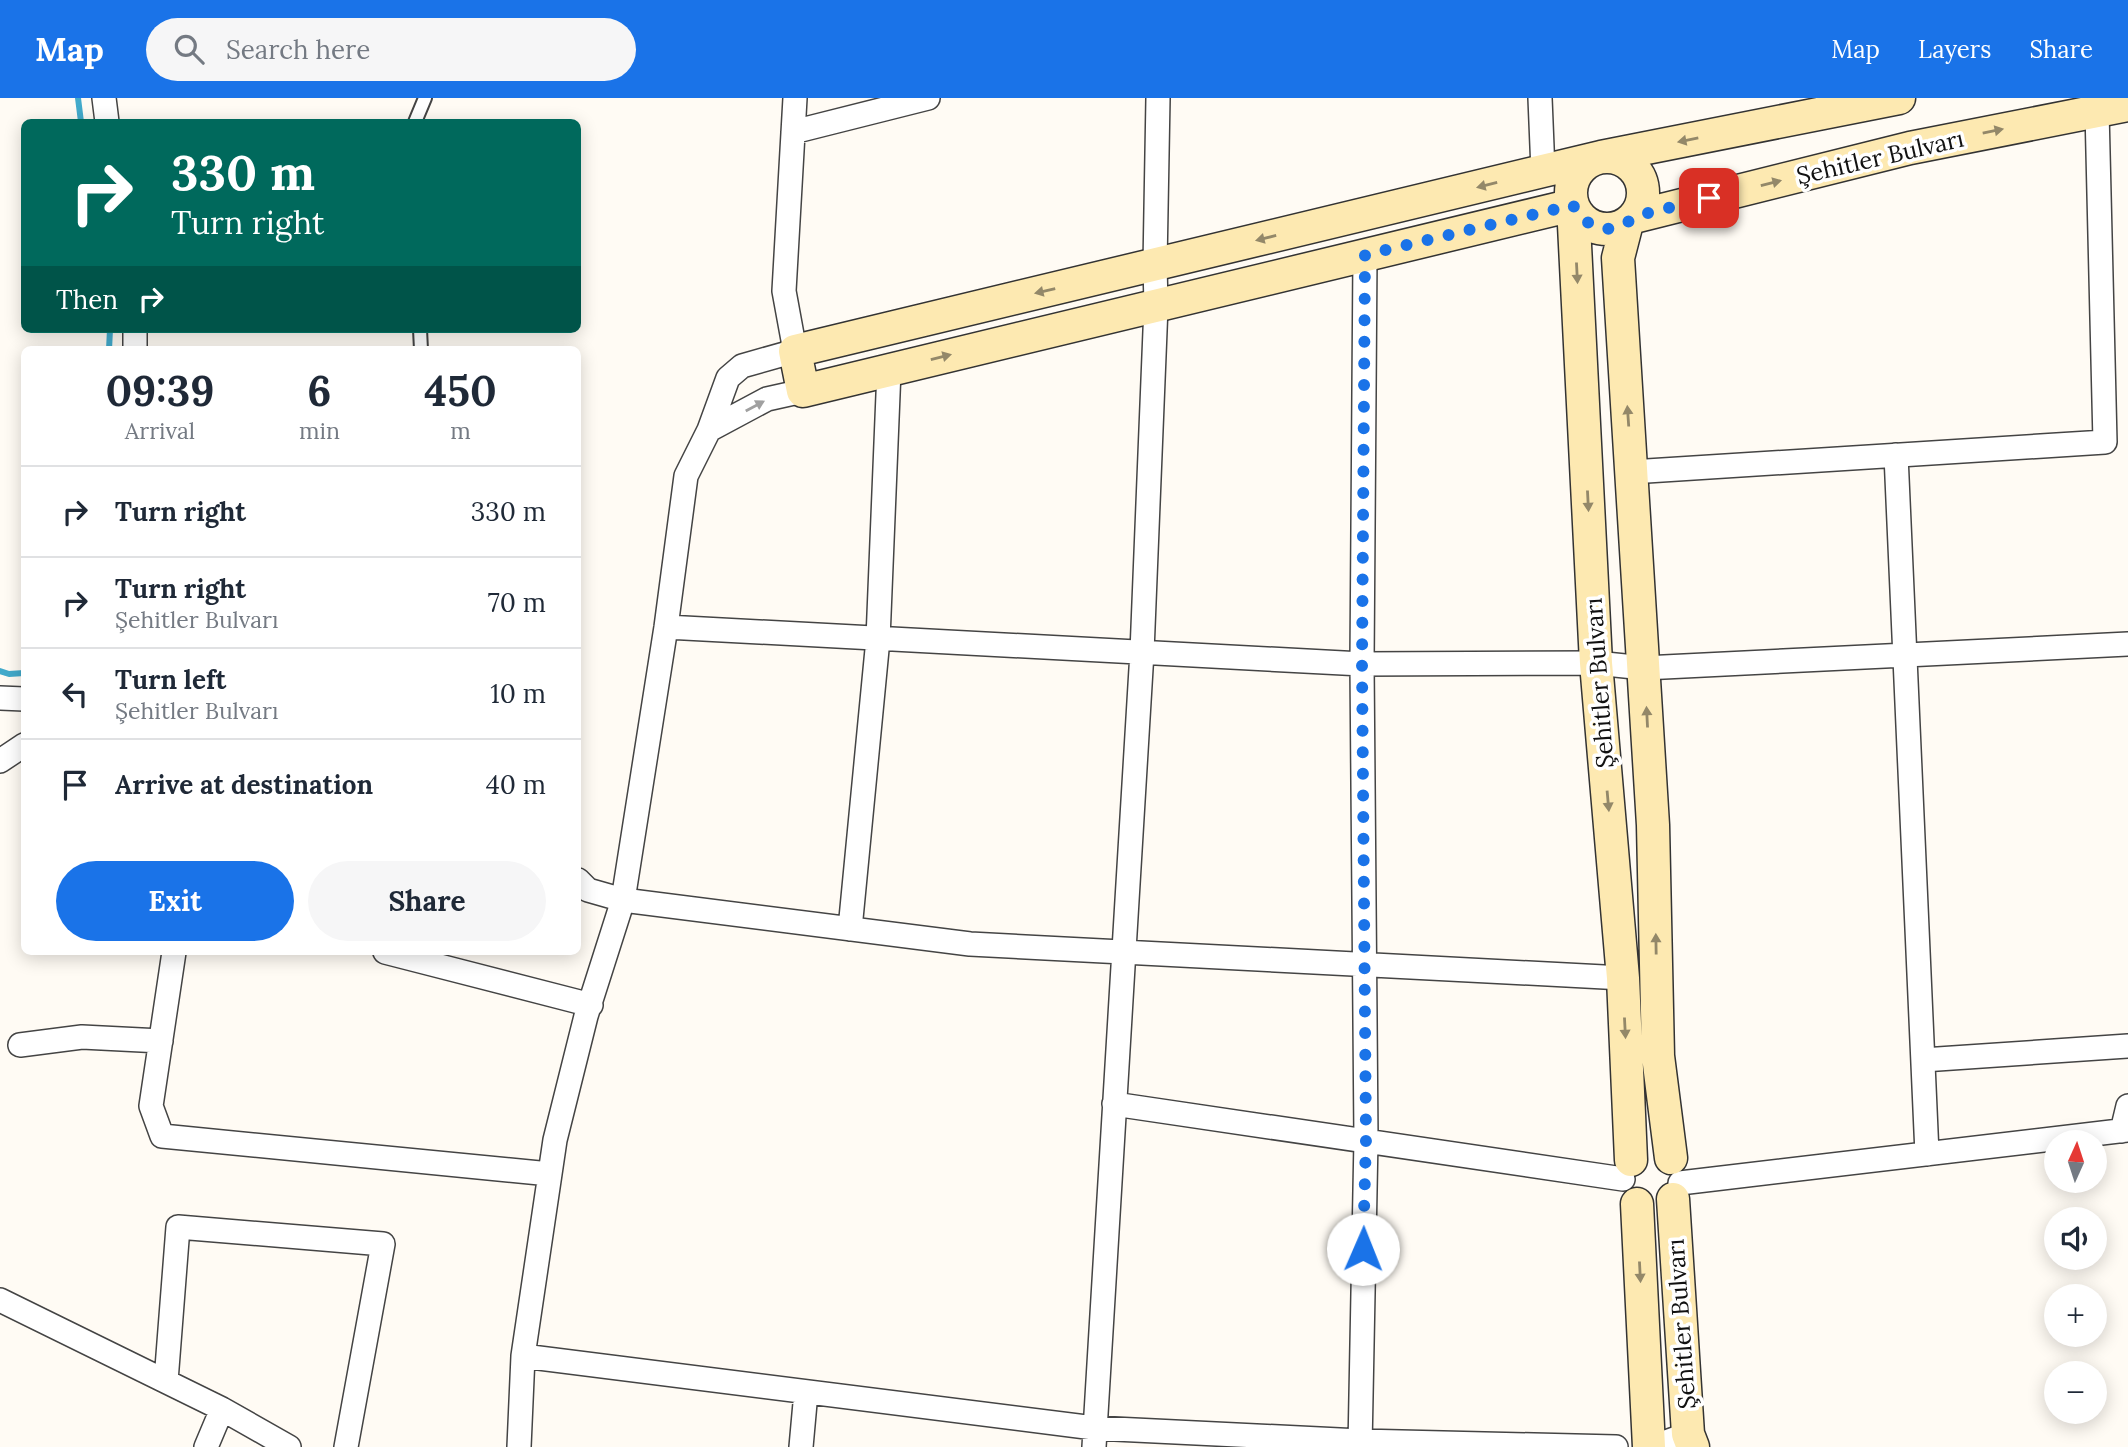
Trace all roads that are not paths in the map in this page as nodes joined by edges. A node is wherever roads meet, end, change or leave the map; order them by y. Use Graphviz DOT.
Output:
graph roads {
  1 [pos="104,98"];
  2 [pos="425,98"];
  3 [pos="795,98"];
  4 [pos="928,98"];
  5 [pos="1158,98"];
  6 [pos="1539,98"];
  7 [pos="1899,98"];
  8 [pos="1861,102"];
  9 [pos="2128,104"];
  10 [pos="2097,111"];
  11 [pos="107,119"];
  12 [pos="416,119"];
  13 [pos="793,132"];
  14 [pos="1601,158"];
  15 [pos="1543,171"];
  16 [pos="1573,205"];
  17 [pos="1630,220"];
  18 [pos="1365,255"];
  19 [pos="1155,265"];
  20 [pos="1156,306"];
  21 [pos="795,351"];
  22 [pos="889,370"];
  23 [pos="803,391"];
  24 [pos="709,430"];
  25 [pos="1896,455"];
  26 [pos="1631,472"];
  27 [pos="666,627"];
  28 [pos="878,639"];
  29 [pos="2128,644"];
  30 [pos="1142,652"];
  31 [pos="1905,654"];
  32 [pos="1596,663"];
  33 [pos="1362,664"];
  34 [pos="1644,668"];
  35 [pos="0,698"];
  36 [pos="21,699"];
  37 [pos="21,747"];
  38 [pos="0,761"];
  39 [pos="581,883"];
  40 [pos="623,900"];
  41 [pos="850,929"];
  42 [pos="1123,952"];
  43 [pos="174,955"];
  44 [pos="397,955"];
  45 [pos="1364,966"];
  46 [pos="1623,978"];
  47 [pos="591,1004"];
  48 [pos="161,1041"];
  49 [pos="20,1045"];
  50 [pos="2128,1046"];
  51 [pos="1923,1060"];
  52 [pos="1114,1104"];
  53 [pos="2128,1106"];
  54 [pos="2125,1131"];
  55 [pos="1366,1139"];
  56 [pos="1927,1154"];
  57 [pos="550,1174"];
  58 [pos="1675,1180"];
  59 [pos="1630,1181"];
  60 [pos="0,1300"];
  61 [pos="523,1356"];
  62 [pos="166,1381"];
  63 [pos="806,1392"];
  64 [pos="222,1409"];
  65 [pos="1094,1438"];
  66 [pos="1691,1440"];
  67 [pos="1360,1444"];
  68 [pos="206,1447"];
  69 [pos="289,1447"];
  70 [pos="346,1447"];
  71 [pos="519,1447"];
  72 [pos="801,1447"];
  73 [pos="1616,1447"];
  74 [pos="1651,1447"];
  1 -- 11 [label="street"];
  2 -- 12 [label="lane"];
  3 -- 13 [label="street"];
  4 -- 13 [label="street"];
  5 -- 19 [label="street"];
  6 -- 15 [label="street"];
  7 -- 8 [label="main road, Şehitler Bulvarı"];
  8 -- 14 [label="main road, Şehitler Bulvarı, one-way"];
  9 -- 10 [label="main road, Şehitler Bulvarı"];
  17 -- 10 [label="main road, Şehitler Bulvarı, one-way"];
  10 -- 25 [label="street"];
  13 -- 21 [label="street"];
  14 -- 15 [label="main road"];
  14 -- 16 [label="main road, Şehitler Bulvarı"];
  14 -- 17 [label="main road, Şehitler Bulvarı"];
  15 -- 19 [label="main road, one-way"];
  16 -- 17 [label="main road, Şehitler Bulvarı"];
  16 -- 18 [label="main road"];
  16 -- 32 [label="main road, Şehitler Bulvarı, one-way"];
  26 -- 17 [label="main road, Şehitler Bulvarı, one-way"];
  18 -- 20 [label="main road"];
  18 -- 33 [label="street"];
  19 -- 20 [label="street"];
  19 -- 21 [label="main road, one-way"];
  22 -- 20 [label="main road, one-way"];
  20 -- 30 [label="street"];
  21 -- 23 [label="main road"];
  21 -- 24 [label="street"];
  22 -- 23 [label="main road"];
  22 -- 28 [label="street"];
  24 -- 23 [label="street, one-way"];
  24 -- 27 [label="street"];
  25 -- 26 [label="street"];
  25 -- 31 [label="street"];
  26 -- 34 [label="main road, Şehitler Bulvarı"];
  27 -- 28 [label="street"];
  27 -- 40 [label="street"];
  28 -- 30 [label="street"];
  28 -- 41 [label="street"];
  29 -- 31 [label="street"];
  30 -- 33 [label="street"];
  30 -- 42 [label="street"];
  31 -- 34 [label="street"];
  31 -- 51 [label="street"];
  32 -- 33 [label="street"];
  32 -- 34 [label="street"];
  32 -- 46 [label="main road, Şehitler Bulvarı, one-way"];
  33 -- 45 [label="street"];
  58 -- 34 [label="main road, Şehitler Bulvarı, one-way"];
  35 -- 36 [label="street"];
  37 -- 38 [label="street"];
  39 -- 40 [label="street"];
  40 -- 41 [label="street"];
  40 -- 47 [label="street"];
  41 -- 42 [label="street"];
  42 -- 45 [label="street"];
  42 -- 52 [label="street"];
  43 -- 48 [label="street"];
  44 -- 47 [label="street"];
  45 -- 46 [label="street"];
  45 -- 55 [label="street"];
  46 -- 59 [label="main road, Şehitler Bulvarı, one-way"];
  47 -- 57 [label="street"];
  48 -- 49 [label="street"];
  48 -- 57 [label="street"];
  50 -- 51 [label="street"];
  51 -- 56 [label="street"];
  52 -- 55 [label="street"];
  52 -- 65 [label="street"];
  53 -- 54 [label="street"];
  54 -- 56 [label="street"];
  55 -- 59 [label="street"];
  55 -- 67 [label="street"];
  56 -- 58 [label="street"];
  57 -- 61 [label="street"];
  58 -- 59 [label="main road"];
  58 -- 59 [label="main road"];
  58 -- 66 [label="main road, Şehitler Bulvarı"];
  59 -- 74 [label="main road, Şehitler Bulvarı, one-way"];
  60 -- 62 [label="street"];
  61 -- 63 [label="street"];
  61 -- 71 [label="street"];
  62 -- 64 [label="street"];
  62 -- 70 [label="street"];
  63 -- 65 [label="street"];
  63 -- 72 [label="street"];
  64 -- 68 [label="street"];
  64 -- 69 [label="street"];
  65 -- 67 [label="street"];
  66 -- 74 [label="street"];
  67 -- 73 [label="street"];
}
